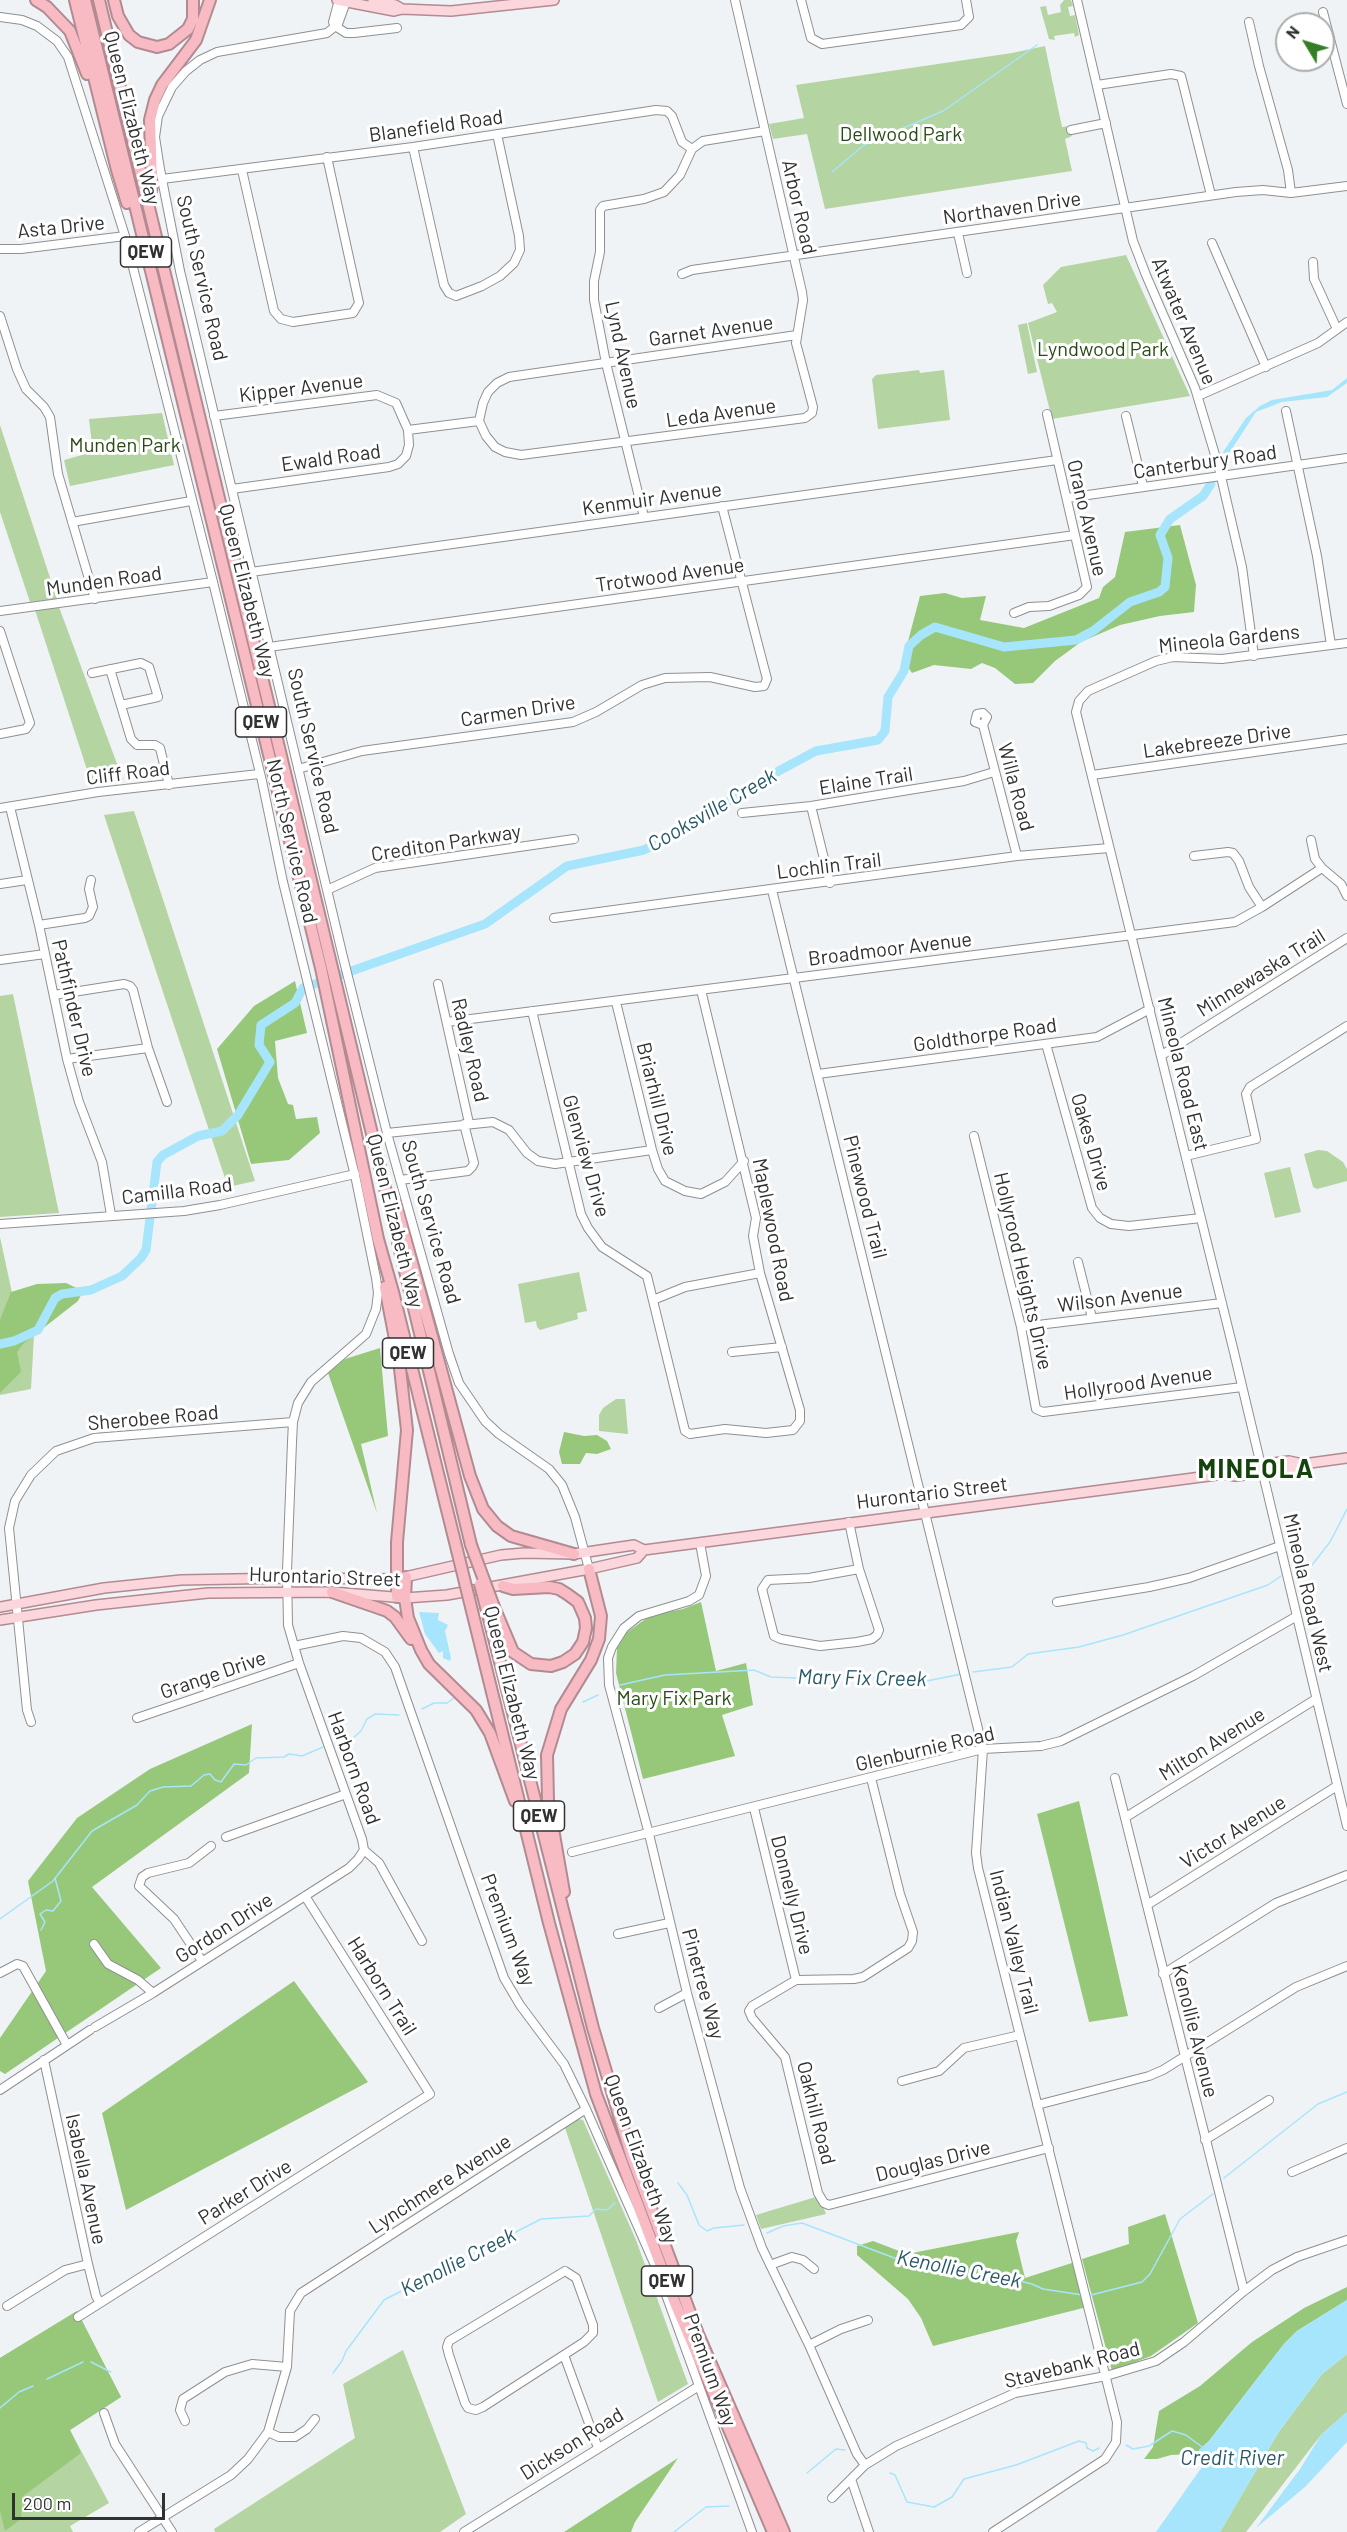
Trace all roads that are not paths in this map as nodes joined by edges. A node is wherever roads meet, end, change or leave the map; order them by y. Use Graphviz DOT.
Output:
graph roads {
  1 [pos="36,0"];
  2 [pos="75,0"];
  3 [pos="85,0"];
  4 [pos="99,0"];
  5 [pos="114,0"];
  6 [pos="192,0"];
  7 [pos="210,0"];
  8 [pos="373,0"];
  9 [pos="554,0"];
  10 [pos="735,0"];
  11 [pos="801,0"];
  12 [pos="966,0"];
  13 [pos="1077,0"];
  14 [pos="342,1"];
  15 [pos="402,9"];
  16 [pos="0,17"];
  17 [pos="1249,22"];
  18 [pos="335,26"];
  19 [pos="397,28"];
  20 [pos="1335,58"];
  21 [pos="1097,85"];
  22 [pos="1347,104"];
  23 [pos="104,119"];
  24 [pos="1106,123"];
  25 [pos="1071,130"];
  26 [pos="765,131"];
  27 [pos="497,134"];
  28 [pos="413,147"];
  29 [pos="692,149"];
  30 [pos="327,157"];
  31 [pos="242,170"];
  32 [pos="162,179"];
  33 [pos="1347,186"];
  34 [pos="1291,194"];
  35 [pos="1211,195"];
  36 [pos="149,203"];
  37 [pos="1126,209"];
  38 [pos="958,233"];
  39 [pos="125,236"];
  40 [pos="1212,243"];
  41 [pos="0,249"];
  42 [pos="794,257"];
  43 [pos="1313,262"];
  44 [pos="967,273"];
  45 [pos="682,274"];
  46 [pos="153,281"];
  47 [pos="0,316"];
  48 [pos="1347,322"];
  49 [pos="1337,329"];
  50 [pos="796,335"];
  51 [pos="606,363"];
  52 [pos="1266,367"];
  53 [pos="1198,396"];
  54 [pos="1286,411"];
  55 [pos="1047,414"];
  56 [pos="214,416"];
  57 [pos="1126,416"];
  58 [pos="805,418"];
  59 [pos="479,421"];
  60 [pos="408,430"];
  61 [pos="625,442"];
  62 [pos="1347,458"];
  63 [pos="1057,460"];
  64 [pos="1296,466"];
  65 [pos="1220,476"];
  66 [pos="1143,486"];
  67 [pos="232,489"];
  68 [pos="1067,498"];
  69 [pos="191,501"];
  70 [pos="722,506"];
  71 [pos="644,517"];
  72 [pos="72,522"];
  73 [pos="1075,535"];
  74 [pos="251,572"];
  75 [pos="213,582"];
  76 [pos="741,582"];
  77 [pos="95,599"];
  78 [pos="0,610"];
  79 [pos="1014,613"];
  80 [pos="0,631"];
  81 [pos="1347,643"];
  82 [pos="1331,645"];
  83 [pos="269,647"];
  84 [pos="1254,656"];
  85 [pos="110,669"];
  86 [pos="92,673"];
  87 [pos="1084,694"];
  88 [pos="121,705"];
  89 [pos="983,725"];
  90 [pos="0,734"];
  91 [pos="1347,739"];
  92 [pos="298,770"];
  93 [pos="994,772"];
  94 [pos="259,774"];
  95 [pos="1092,775"];
  96 [pos="169,785"];
  97 [pos="811,806"];
  98 [pos="10,807"];
  99 [pos="0,808"];
  100 [pos="742,813"];
  101 [pos="574,839"];
  102 [pos="1311,840"];
  103 [pos="1109,848"];
  104 [pos="1017,856"];
  105 [pos="1194,856"];
  106 [pos="1322,868"];
  107 [pos="91,879"];
  108 [pos="27,880"];
  109 [pos="830,883"];
  110 [pos="0,884"];
  111 [pos="327,890"];
  112 [pos="772,890"];
  113 [pos="1347,896"];
  114 [pos="1262,907"];
  115 [pos="554,918"];
  116 [pos="39,924"];
  117 [pos="1132,935"];
  118 [pos="1347,938"];
  119 [pos="45,954"];
  120 [pos="0,960"];
  121 [pos="793,978"];
  122 [pos="438,984"];
  123 [pos="701,990"];
  124 [pos="54,994"];
  125 [pos="616,1002"];
  126 [pos="1150,1009"];
  127 [pos="532,1011"];
  128 [pos="447,1022"];
  129 [pos="1347,1026"];
  130 [pos="1046,1044"];
  131 [pos="148,1048"];
  132 [pos="1162,1055"];
  133 [pos="67,1059"];
  134 [pos="818,1074"];
  135 [pos="167,1102"];
  136 [pos="466,1124"];
  137 [pos="387,1133"];
  138 [pos="974,1136"];
  139 [pos="652,1150"];
  140 [pos="378,1152"];
  141 [pos="1186,1156"];
  142 [pos="744,1161"];
  143 [pos="567,1163"];
  144 [pos="355,1174"];
  145 [pos="400,1180"];
  146 [pos="111,1215"];
  147 [pos="1201,1218"];
  148 [pos="0,1224"];
  149 [pos="378,1239"];
  150 [pos="1078,1262"];
  151 [pos="760,1273"];
  152 [pos="653,1300"];
  153 [pos="1222,1303"];
  154 [pos="1092,1318"];
  155 [pos="1021,1326"];
  156 [pos="782,1347"];
  157 [pos="732,1352"];
  158 [pos="1242,1388"];
  159 [pos="1039,1412"];
  160 [pos="293,1422"];
  161 [pos="682,1424"];
  162 [pos="1347,1458"];
  163 [pos="1262,1469"];
  164 [pos="925,1512"];
  165 [pos="849,1522"];
  166 [pos="700,1543"];
  167 [pos="1280,1545"];
  168 [pos="644,1550"];
  169 [pos="580,1554"];
  170 [pos="589,1569"];
  171 [pos="859,1569"];
  172 [pos="287,1578"];
  173 [pos="401,1578"];
  174 [pos="503,1586"];
  175 [pos="287,1591"];
  176 [pos="332,1592"];
  177 [pos="401,1598"];
  178 [pos="1057,1602"];
  179 [pos="17,1605"];
  180 [pos="490,1607"];
  181 [pos="0,1608"];
  182 [pos="1297,1616"];
  183 [pos="18,1617"];
  184 [pos="0,1620"];
  185 [pos="294,1646"];
  186 [pos="421,1650"];
  187 [pos="299,1664"];
  188 [pos="1316,1699"];
  189 [pos="138,1718"];
  190 [pos="31,1722"];
  191 [pos="983,1749"];
  192 [pos="871,1778"];
  193 [pos="1115,1778"];
  194 [pos="1337,1786"];
  195 [pos="346,1794"];
  196 [pos="754,1808"];
  197 [pos="1126,1816"];
  198 [pos="524,1817"];
  199 [pos="1347,1826"];
  200 [pos="649,1833"];
  201 [pos="226,1837"];
  202 [pos="211,1846"];
  203 [pos="364,1850"];
  204 [pos="572,1852"];
  205 [pos="1347,1875"];
  206 [pos="305,1896"];
  207 [pos="1147,1905"];
  208 [pos="565,1914"];
  209 [pos="669,1923"];
  210 [pos="618,1934"];
  211 [pos="422,1941"];
  212 [pos="94,1944"];
  213 [pos="202,1960"];
  214 [pos="1347,1966"];
  215 [pos="0,1972"];
  216 [pos="1163,1974"];
  217 [pos="796,1980"];
  218 [pos="153,1993"];
  219 [pos="687,1993"];
  220 [pos="659,2008"];
  221 [pos="1020,2035"];
  222 [pos="67,2044"];
  223 [pos="1184,2057"];
  224 [pos="44,2060"];
  225 [pos="902,2080"];
  226 [pos="0,2090"];
  227 [pos="430,2094"];
  228 [pos="1269,2100"];
  229 [pos="1037,2105"];
  230 [pos="586,2109"];
  231 [pos="1205,2140"];
  232 [pos="1049,2148"];
  233 [pos="1347,2148"];
  234 [pos="1292,2172"];
  235 [pos="824,2204"];
  236 [pos="1347,2240"];
  237 [pos="88,2264"];
  238 [pos="770,2265"];
  239 [pos="814,2269"];
  240 [pos="1244,2291"];
  241 [pos="100,2303"];
  242 [pos="7,2306"];
  243 [pos="78,2318"];
  244 [pos="868,2320"];
  245 [pos="809,2345"];
  246 [pos="564,2355"];
  247 [pos="286,2367"];
  248 [pos="1106,2376"];
  249 [pos="699,2386"];
  250 [pos="105,2413"];
  251 [pos="315,2419"];
  252 [pos="185,2421"];
  253 [pos="268,2432"];
  254 [pos="598,2448"];
  255 [pos="865,2465"];
  256 [pos="851,2479"];
  257 [pos="832,2498"];
  258 [pos="162,2517"];
  259 [pos="139,2532"];
  260 [pos="172,2532"];
  261 [pos="464,2532"];
  262 [pos="752,2532"];
  263 [pos="773,2532"];
  264 [pos="784,2532"];
  265 [pos="869,2532"];
  266 [pos="993,2532"];
  1 -- 23 [label="highway"];
  2 -- 23 [label="highway"];
  3 -- 46 [label="highway, Queen Elizabeth Way / QEW"];
  4 -- 36 [label="highway, Queen Elizabeth Way / QEW"];
  5 -- 6 [label="highway"];
  7 -- 36 [label="highway"];
  8 -- 15 [label="main road"];
  9 -- 15 [label="main road"];
  10 -- 26 [label="street, Arbor Road"];
  11 -- 12 [label="street"];
  13 -- 21 [label="street, Atwater Avenue"];
  14 -- 15 [label="main road"];
  14 -- 18 [label="street"];
  16 -- 39 [label="street, North Service Road"];
  17 -- 34 [label="street"];
  18 -- 19 [label="street"];
  18 -- 32 [label="street, South Service Road"];
  20 -- 22 [label="street"];
  21 -- 24 [label="street, Atwater Avenue"];
  21 -- 35 [label="street"];
  23 -- 46 [label="highway"];
  24 -- 25 [label="street"];
  24 -- 37 [label="street, Atwater Avenue"];
  26 -- 29 [label="street"];
  26 -- 42 [label="street, Arbor Road"];
  27 -- 28 [label="street, Blanefield Road"];
  27 -- 28 [label="street"];
  27 -- 29 [label="street, Blanefield Road"];
  28 -- 30 [label="street, Blanefield Road"];
  29 -- 51 [label="street, Lynd Avenue"];
  30 -- 31 [label="street, Blanefield Road"];
  30 -- 31 [label="street"];
  31 -- 32 [label="street, Blanefield Road"];
  32 -- 56 [label="street, South Service Road"];
  33 -- 34 [label="street, Northaven Drive"];
  34 -- 35 [label="street, Northaven Drive"];
  35 -- 37 [label="street, Northaven Drive"];
  36 -- 140 [label="highway, Queen Elizabeth Way / QEW"];
  37 -- 38 [label="street, Northaven Drive"];
  37 -- 53 [label="street, Atwater Avenue"];
  38 -- 42 [label="street, Northaven Drive"];
  38 -- 44 [label="street"];
  39 -- 41 [label="street, Asta Drive"];
  39 -- 69 [label="street, North Service Road"];
  40 -- 52 [label="street"];
  42 -- 45 [label="street, Northaven Drive"];
  42 -- 50 [label="street, Arbor Road"];
  43 -- 49 [label="street"];
  46 -- 149 [label="highway, Queen Elizabeth Way / QEW"];
  47 -- 72 [label="street"];
  48 -- 49 [label="street"];
  49 -- 52 [label="street"];
  50 -- 51 [label="street, Garnet Avenue"];
  50 -- 58 [label="street, Arbor Road"];
  51 -- 59 [label="street, Garnet Avenue"];
  51 -- 61 [label="street, Lynd Avenue"];
  52 -- 53 [label="street"];
  53 -- 65 [label="street, Atwater Avenue"];
  54 -- 64 [label="street"];
  55 -- 63 [label="street, Orano Avenue"];
  56 -- 60 [label="street, Kipper Avenue"];
  56 -- 67 [label="street, South Service Road"];
  57 -- 66 [label="street"];
  58 -- 61 [label="street, Leda Avenue"];
  59 -- 60 [label="street"];
  59 -- 61 [label="street, Leda Avenue"];
  60 -- 67 [label="street, Ewald Road"];
  61 -- 71 [label="street, Lynd Avenue"];
  62 -- 64 [label="street, Canterbury Road"];
  63 -- 68 [label="street, Orano Avenue"];
  63 -- 70 [label="street, Kenmuir Avenue"];
  64 -- 65 [label="street, Canterbury Road"];
  64 -- 82 [label="street"];
  65 -- 66 [label="street, Canterbury Road"];
  65 -- 84 [label="street, Atwater Avenue"];
  66 -- 68 [label="street, Canterbury Road"];
  67 -- 74 [label="street, South Service Road"];
  68 -- 73 [label="street, Orano Avenue"];
  69 -- 72 [label="street"];
  69 -- 75 [label="street, North Service Road"];
  70 -- 71 [label="street, Kenmuir Avenue"];
  70 -- 76 [label="street, Carmen Drive"];
  71 -- 74 [label="street, Kenmuir Avenue"];
  72 -- 77 [label="street"];
  73 -- 76 [label="street, Trotwood Avenue"];
  73 -- 79 [label="street, Orano Avenue"];
  74 -- 83 [label="street, South Service Road"];
  75 -- 77 [label="street, Munden Road"];
  75 -- 94 [label="street, North Service Road"];
  76 -- 83 [label="street, Trotwood Avenue"];
  76 -- 92 [label="street, Carmen Drive"];
  77 -- 78 [label="street, Munden Road"];
  80 -- 90 [label="street"];
  81 -- 82 [label="street, Mineola Gardens"];
  82 -- 84 [label="street, Mineola Gardens"];
  83 -- 92 [label="street, South Service Road"];
  84 -- 87 [label="street, Mineola Gardens"];
  85 -- 86 [label="street"];
  85 -- 88 [label="street"];
  85 -- 88 [label="street"];
  87 -- 95 [label="street, Mineola Road East"];
  88 -- 96 [label="street"];
  89 -- 93 [label="street, Willa Road"];
  91 -- 95 [label="street, Lakebreeze Drive"];
  92 -- 111 [label="street, South Service Road"];
  93 -- 97 [label="street, Elaine Trail"];
  93 -- 104 [label="street, Willa Road"];
  94 -- 96 [label="street, Cliff Road"];
  94 -- 144 [label="street, North Service Road"];
  95 -- 103 [label="street, Mineola Road East"];
  96 -- 98 [label="street, Cliff Road"];
  97 -- 100 [label="street, Elaine Trail"];
  97 -- 109 [label="street"];
  98 -- 99 [label="street, Cliff Road"];
  98 -- 108 [label="street, Pathfinder Drive"];
  101 -- 111 [label="street, Crediton Parkway"];
  102 -- 106 [label="street"];
  103 -- 104 [label="street, Lochlin Trail"];
  103 -- 117 [label="street, Mineola Road East"];
  104 -- 109 [label="street, Lochlin Trail"];
  105 -- 114 [label="street"];
  106 -- 113 [label="street"];
  106 -- 114 [label="street, Broadmoor Avenue"];
  107 -- 116 [label="street"];
  108 -- 110 [label="street"];
  108 -- 116 [label="street, Pathfinder Drive"];
  109 -- 112 [label="street, Lochlin Trail"];
  111 -- 137 [label="street, South Service Road"];
  112 -- 115 [label="street, Lochlin Trail"];
  112 -- 121 [label="street, Pinewood Trail"];
  114 -- 117 [label="street, Broadmoor Avenue"];
  116 -- 119 [label="street, Pathfinder Drive"];
  117 -- 121 [label="street, Broadmoor Avenue"];
  117 -- 126 [label="street, Mineola Road East"];
  118 -- 132 [label="street, Minnewaska Trail"];
  119 -- 120 [label="street"];
  119 -- 124 [label="street, Pathfinder Drive"];
  121 -- 123 [label="street, Broadmoor Avenue"];
  121 -- 134 [label="street, Pinewood Trail"];
  122 -- 128 [label="street, Radley Road"];
  123 -- 125 [label="street, Broadmoor Avenue"];
  123 -- 142 [label="street, Maplewood Road"];
  124 -- 131 [label="street"];
  124 -- 133 [label="street, Pathfinder Drive"];
  125 -- 127 [label="street, Broadmoor Avenue"];
  125 -- 139 [label="street, Briarhill Drive"];
  126 -- 130 [label="street, Goldthorpe Road"];
  126 -- 132 [label="street, Mineola Road East"];
  127 -- 128 [label="street, Broadmoor Avenue"];
  127 -- 143 [label="street, Glenview Drive"];
  128 -- 136 [label="street, Radley Road"];
  129 -- 141 [label="street"];
  130 -- 134 [label="street, Goldthorpe Road"];
  130 -- 147 [label="street, Oakes Drive"];
  131 -- 133 [label="street"];
  131 -- 135 [label="street"];
  132 -- 141 [label="street, Mineola Road East"];
  133 -- 146 [label="street, Pathfinder Drive"];
  134 -- 164 [label="street, Pinewood Trail"];
  136 -- 137 [label="street"];
  136 -- 143 [label="street"];
  136 -- 145 [label="street, Radley Road"];
  137 -- 145 [label="street, South Service Road"];
  138 -- 155 [label="street, Hollyrood Heights Drive"];
  139 -- 142 [label="street, Briarhill Drive"];
  139 -- 143 [label="street"];
  140 -- 169 [label="highway"];
  140 -- 180 [label="highway, Queen Elizabeth Way / QEW, bridge"];
  141 -- 147 [label="street, Mineola Road East"];
  142 -- 151 [label="street, Maplewood Road"];
  143 -- 152 [label="street, Glenview Drive"];
  144 -- 146 [label="street, Camilla Road"];
  144 -- 160 [label="street, North Service Road"];
  145 -- 169 [label="street, South Service Road"];
  146 -- 148 [label="street, Camilla Road"];
  147 -- 153 [label="street, Mineola Road East"];
  149 -- 173 [label="highway"];
  149 -- 198 [label="highway, Queen Elizabeth Way / QEW, bridge"];
  150 -- 154 [label="street"];
  151 -- 152 [label="street"];
  151 -- 156 [label="street, Maplewood Road"];
  152 -- 161 [label="street, Glenview Drive"];
  153 -- 154 [label="street, Wilson Avenue"];
  153 -- 158 [label="street, Mineola Road East"];
  154 -- 155 [label="street, Wilson Avenue"];
  155 -- 159 [label="street, Hollyrood Heights Drive"];
  156 -- 157 [label="street"];
  156 -- 161 [label="street, Maplewood Road"];
  158 -- 159 [label="street, Hollyrood Avenue"];
  158 -- 163 [label="street, Mineola Road East"];
  160 -- 172 [label="street, North Service Road"];
  160 -- 179 [label="street, Sherobee Road"];
  162 -- 163 [label="main road, Hurontario Street"];
  163 -- 164 [label="main road, Hurontario Street"];
  163 -- 167 [label="street, Mineola Road West"];
  164 -- 165 [label="main road, Hurontario Street"];
  164 -- 191 [label="street, Indian Valley Trail"];
  165 -- 166 [label="main road, Hurontario Street"];
  165 -- 171 [label="street"];
  166 -- 168 [label="main road, Hurontario Street"];
  166 -- 200 [label="street, Pinetree Way"];
  167 -- 178 [label="street"];
  167 -- 182 [label="street, Mineola Road West"];
  168 -- 169 [label="main road, Hurontario Street"];
  168 -- 170 [label="main road, Hurontario Street"];
  169 -- 170 [label="street, South Service Road"];
  169 -- 173 [label="main road, Hurontario Street"];
  170 -- 174 [label="main road, Hurontario Street"];
  170 -- 208 [label="highway"];
  171 -- 171 [label="street"];
  172 -- 173 [label="main road, Hurontario Street"];
  172 -- 175 [label="street, North Service Road"];
  172 -- 179 [label="main road, Hurontario Street"];
  173 -- 177 [label="highway"];
  174 -- 177 [label="main road, Hurontario Street"];
  174 -- 180 [label="highway"];
  175 -- 176 [label="main road, Hurontario Street"];
  175 -- 183 [label="main road, Hurontario Street"];
  175 -- 185 [label="street, Harborn Road"];
  176 -- 177 [label="main road, Hurontario Street"];
  176 -- 186 [label="highway"];
  177 -- 186 [label="highway"];
  179 -- 181 [label="main road, Hurontario Street"];
  179 -- 183 [label="street, Sherobee Road"];
  180 -- 208 [label="highway, Queen Elizabeth Way / QEW"];
  182 -- 188 [label="street, Mineola Road West"];
  182 -- 191 [label="street, Glenburnie Road"];
  183 -- 184 [label="main road, Hurontario Street"];
  183 -- 190 [label="street, Sherobee Road"];
  185 -- 187 [label="street, Harborn Road"];
  185 -- 230 [label="street, Premium Way"];
  186 -- 198 [label="highway"];
  187 -- 189 [label="street, Grange Drive"];
  187 -- 195 [label="street, Harborn Road"];
  188 -- 194 [label="street, Mineola Road West"];
  188 -- 197 [label="street, Milton Avenue"];
  191 -- 192 [label="street, Glenburnie Road"];
  191 -- 221 [label="street, Indian Valley Trail"];
  192 -- 196 [label="street, Glenburnie Road"];
  192 -- 217 [label="street, Donnelly Drive"];
  193 -- 197 [label="street, Kenollie Avenue"];
  194 -- 199 [label="street, Mineola Road West"];
  194 -- 207 [label="street, Victor Avenue"];
  195 -- 201 [label="street"];
  195 -- 203 [label="street, Harborn Road"];
  196 -- 200 [label="street, Glenburnie Road"];
  196 -- 217 [label="street, Donnelly Drive"];
  197 -- 207 [label="street, Kenollie Avenue"];
  198 -- 263 [label="highway, Queen Elizabeth Way / QEW"];
  200 -- 204 [label="street, Glenburnie Road"];
  200 -- 209 [label="street, Pinetree Way"];
  202 -- 213 [label="street"];
  203 -- 206 [label="street, Gordon Drive"];
  203 -- 211 [label="street, Harborn Road"];
  205 -- 216 [label="street"];
  206 -- 213 [label="street, Gordon Drive"];
  206 -- 227 [label="street, Harborn Trail"];
  207 -- 216 [label="street, Kenollie Avenue"];
  208 -- 264 [label="highway, Queen Elizabeth Way / QEW"];
  209 -- 210 [label="street"];
  209 -- 219 [label="street, Pinetree Way"];
  212 -- 218 [label="street"];
  213 -- 218 [label="street, Gordon Drive"];
  214 -- 223 [label="street"];
  215 -- 222 [label="street"];
  216 -- 223 [label="street, Kenollie Avenue"];
  217 -- 235 [label="street, Oakhill Road"];
  218 -- 222 [label="street, Gordon Drive"];
  219 -- 220 [label="street"];
  219 -- 238 [label="street, Pinetree Way"];
  221 -- 225 [label="street"];
  221 -- 229 [label="street, Indian Valley Trail"];
  222 -- 224 [label="street, Gordon Drive"];
  223 -- 229 [label="street"];
  223 -- 231 [label="street, Kenollie Avenue"];
  224 -- 226 [label="street, Gordon Drive"];
  224 -- 237 [label="street, Isabella Avenue"];
  227 -- 241 [label="street, Parker Drive"];
  228 -- 231 [label="street"];
  229 -- 232 [label="street, Indian Valley Trail"];
  230 -- 247 [label="street, Lynchmere Avenue"];
  230 -- 249 [label="street, Premium Way"];
  231 -- 240 [label="street, Kenollie Avenue"];
  232 -- 235 [label="street, Douglas Drive"];
  232 -- 248 [label="street, Indian Valley Trail"];
  233 -- 234 [label="street"];
  236 -- 240 [label="street, Stavebank Road"];
  237 -- 241 [label="street, Isabella Avenue"];
  237 -- 242 [label="street"];
  238 -- 239 [label="street"];
  238 -- 245 [label="street, Pinetree Way"];
  240 -- 248 [label="street, Stavebank Road"];
  241 -- 243 [label="street, Parker Drive"];
  244 -- 245 [label="street"];
  245 -- 255 [label="street, Pinetree Way"];
  246 -- 246 [label="street"];
  246 -- 254 [label="street"];
  247 -- 252 [label="street"];
  247 -- 253 [label="street, Lynchmere Avenue"];
  248 -- 255 [label="street, Stavebank Road"];
  248 -- 266 [label="street, Indian Valley Trail"];
  249 -- 254 [label="street, Dickson Road"];
  249 -- 262 [label="street, Premium Way"];
  250 -- 258 [label="street"];
  251 -- 253 [label="street"];
  253 -- 258 [label="street"];
  254 -- 261 [label="street, Dickson Road"];
  255 -- 256 [label="street, Stavebank Road"];
  256 -- 257 [label="street, Stavebank Road"];
  256 -- 265 [label="street"];
  258 -- 259 [label="street"];
  258 -- 260 [label="street"];
}
